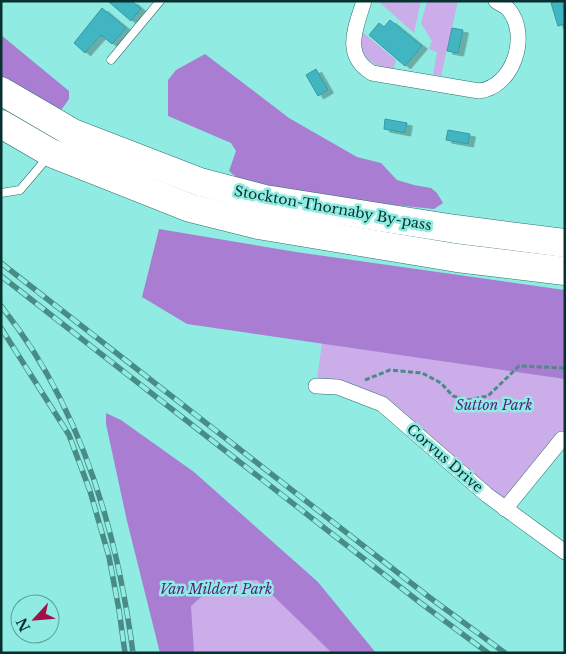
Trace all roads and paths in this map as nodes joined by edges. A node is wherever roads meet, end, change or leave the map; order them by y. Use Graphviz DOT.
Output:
graph roads {
  1 [pos="160,1"];
  2 [pos="364,1"];
  3 [pos="496,1"];
  4 [pos="110,60"];
  5 [pos="1,91"];
  6 [pos="1,124"];
  7 [pos="1,141"];
  8 [pos="51,153"];
  9 [pos="1,193"];
  10 [pos="565,242"];
  11 [pos="565,271"];
  12 [pos="565,368"];
  13 [pos="316,386"];
  14 [pos="353,392"];
  15 [pos="562,439"];
  16 [pos="505,509"];
  17 [pos="565,552"];
  1 -- 4 [label="lane"];
  2 -- 3 [label="street"];
  5 -- 10 [label="highway, Stockton-Thornaby By-pass"];
  6 -- 8 [label="highway, Stockton-Thornaby By-pass"];
  7 -- 8 [label="highway"];
  8 -- 9 [label="lane"];
  8 -- 11 [label="highway, Stockton-Thornaby By-pass"];
  12 -- 14 [label="path"];
  13 -- 14 [label="street, Corvus Drive"];
  14 -- 16 [label="street, Corvus Drive"];
  15 -- 16 [label="street"];
  16 -- 17 [label="street, Corvus Drive"];
}
